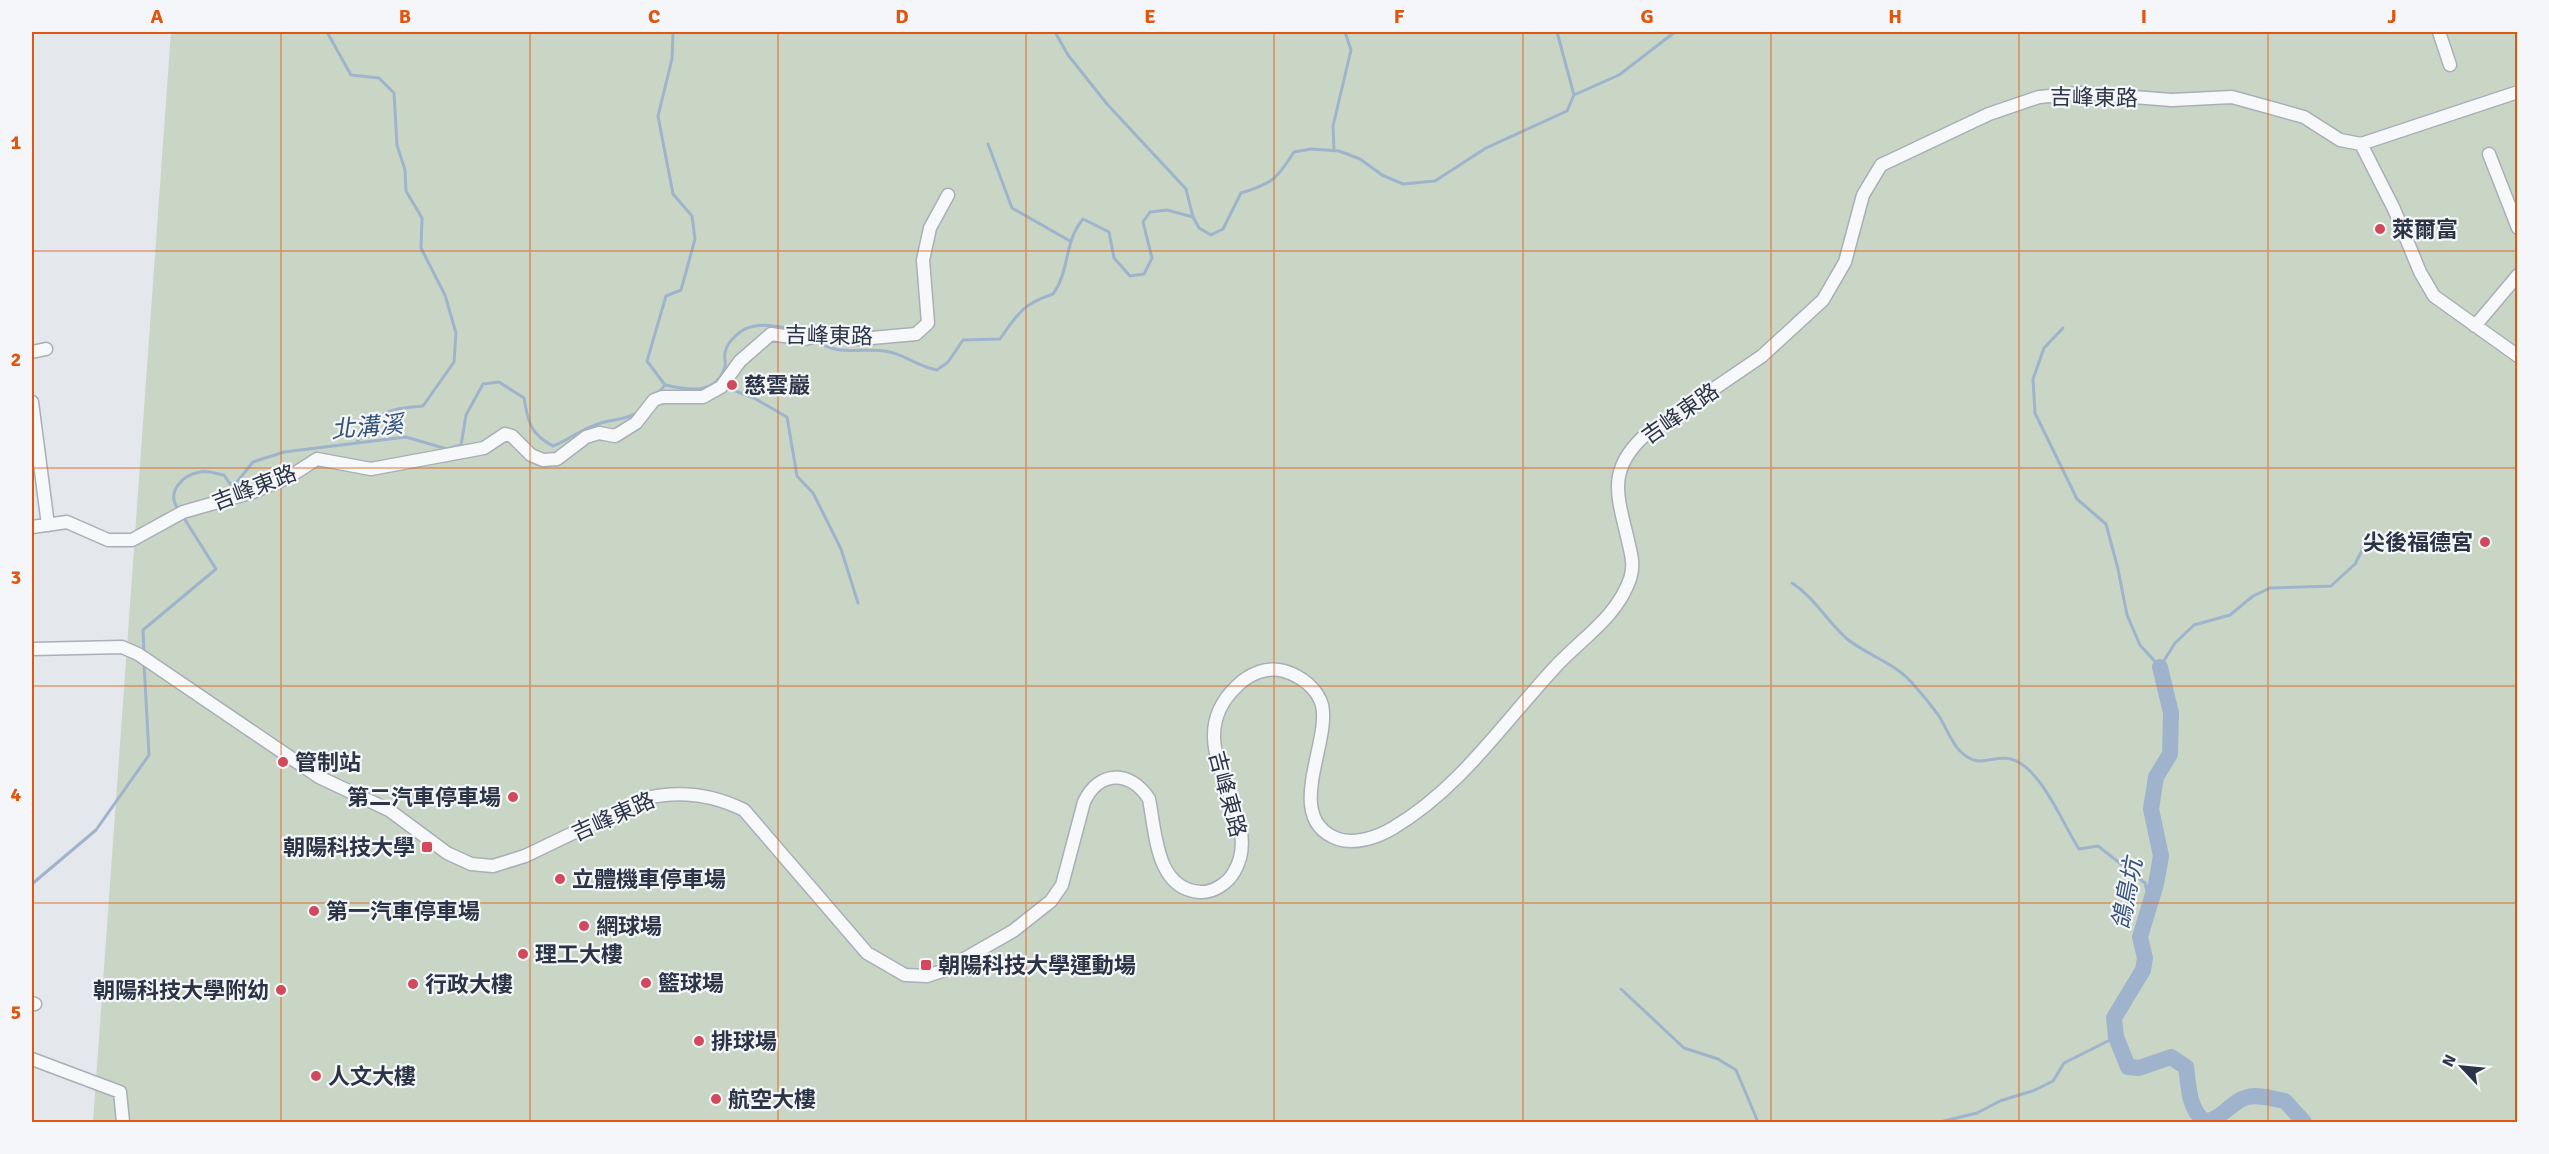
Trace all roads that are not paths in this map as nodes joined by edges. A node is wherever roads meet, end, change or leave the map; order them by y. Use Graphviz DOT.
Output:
graph roads {
  1 [pos="2439,32"];
  2 [pos="2450,65"];
  3 [pos="2517,92"];
  4 [pos="2361,144"];
  5 [pos="2489,154"];
  6 [pos="948,195"];
  7 [pos="2517,228"];
  8 [pos="2517,275"];
  9 [pos="2475,326"];
  10 [pos="46,349"];
  11 [pos="32,352"];
  12 [pos="2517,356"];
  13 [pos="32,402"];
  14 [pos="48,525"];
  15 [pos="32,527"];
  16 [pos="32,650"];
  17 [pos="32,1059"];
  18 [pos="123,1122"];
  1 -- 2 [label="street"];
  3 -- 4 [label="street"];
  4 -- 9 [label="street"];
  4 -- 16 [label="street, 吉峰東路"];
  5 -- 7 [label="street"];
  6 -- 14 [label="street, 吉峰東路"];
  8 -- 9 [label="street"];
  9 -- 12 [label="street"];
  10 -- 11 [label="street"];
  13 -- 14 [label="street"];
  14 -- 15 [label="street, 吉峰東路"];
  17 -- 18 [label="street"];
}
